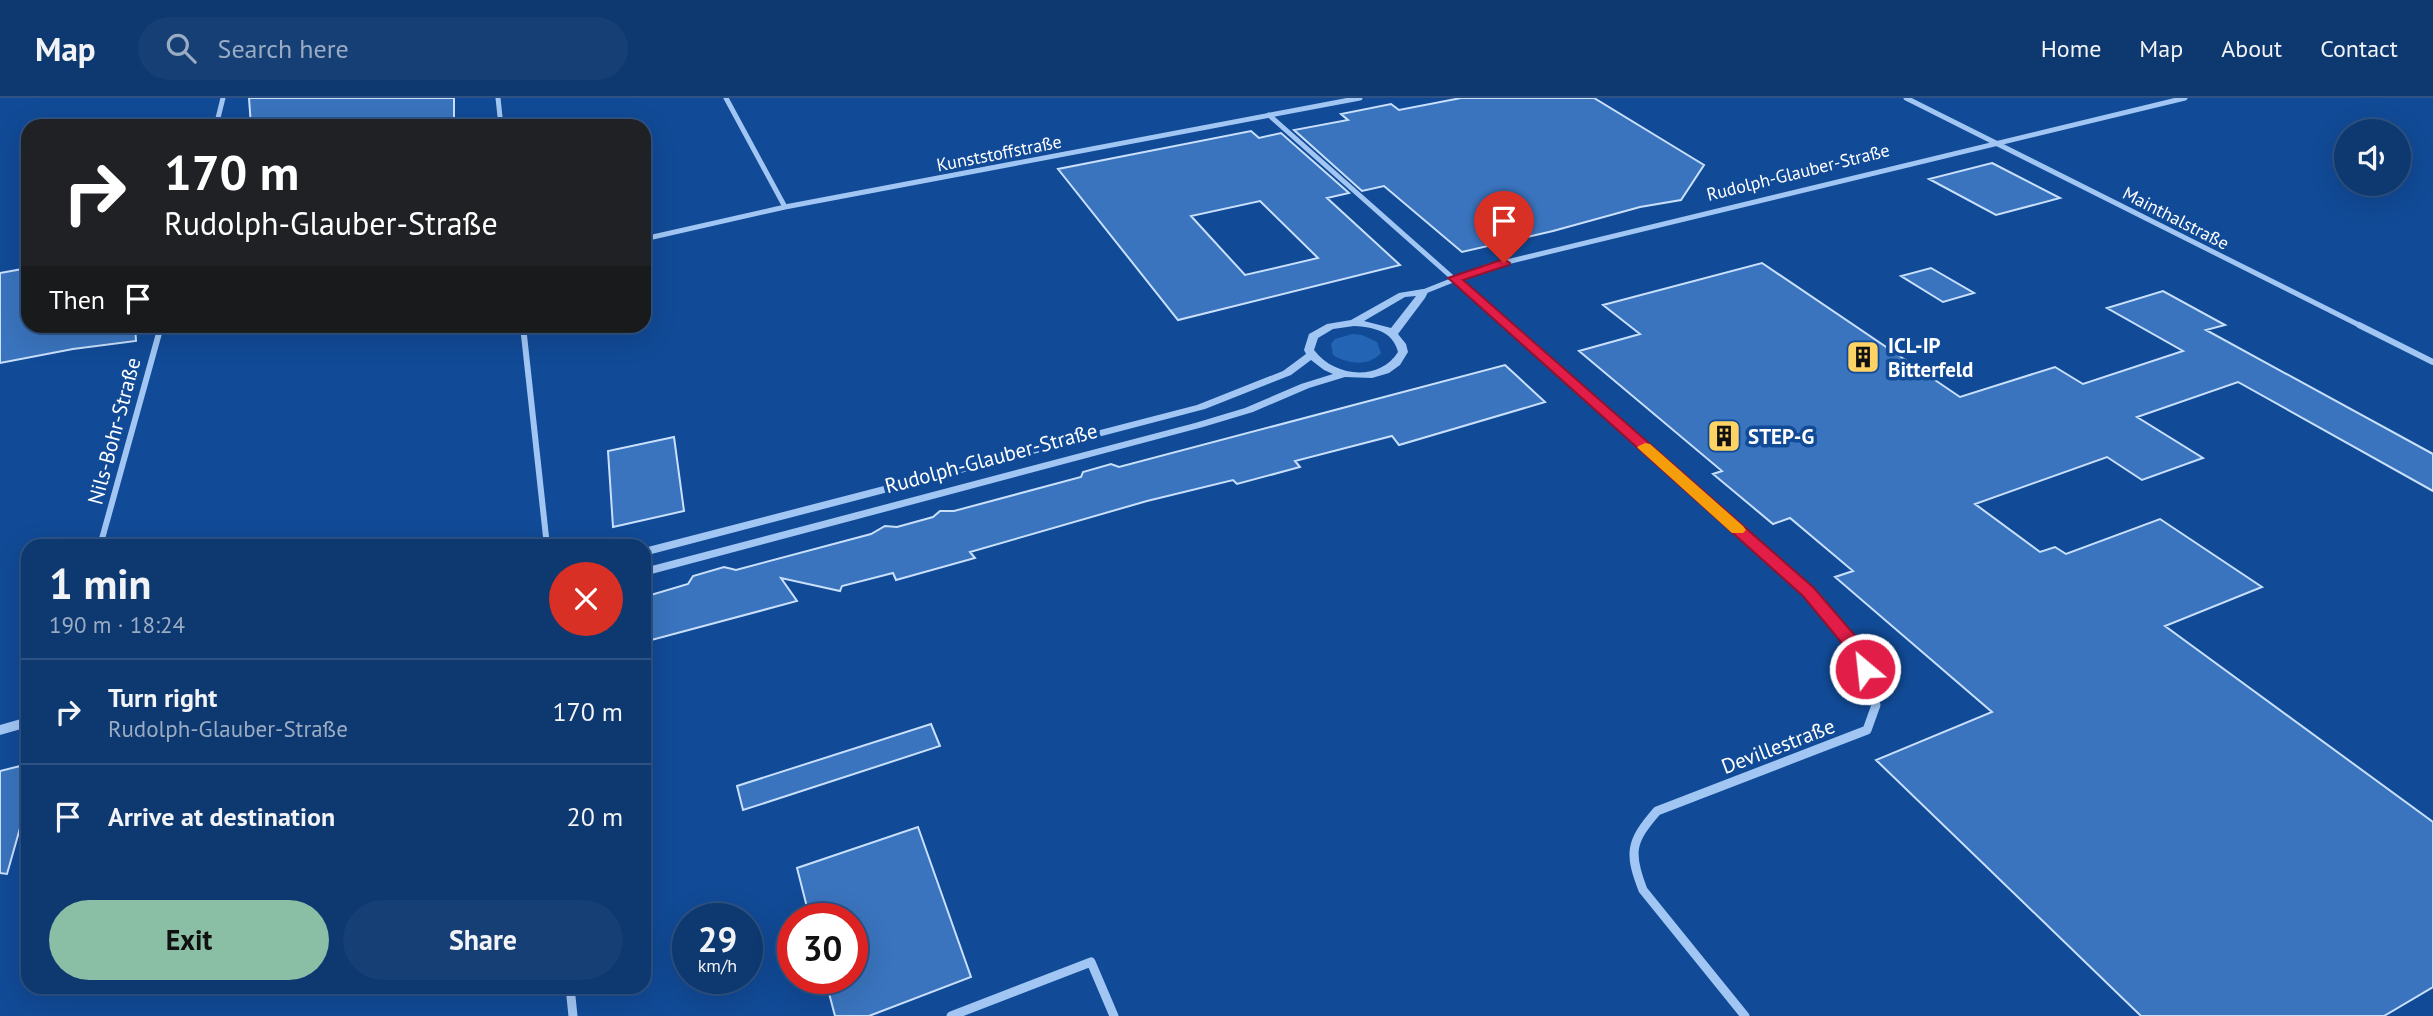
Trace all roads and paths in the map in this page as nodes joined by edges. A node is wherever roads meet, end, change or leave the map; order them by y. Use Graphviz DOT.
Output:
graph roads {
  1 [pos="223,98"];
  2 [pos="498,98"];
  3 [pos="726,98"];
  4 [pos="1360,98"];
  5 [pos="1906,98"];
  6 [pos="2185,98"];
  7 [pos="1269,115"];
  8 [pos="217,119"];
  9 [pos="500,119"];
  10 [pos="1996,144"];
  11 [pos="786,207"];
  12 [pos="651,237"];
  13 [pos="1454,278"];
  14 [pos="1423,292"];
  15 [pos="1354,323"];
  16 [pos="159,333"];
  17 [pos="524,333"];
  18 [pos="1393,334"];
  19 [pos="1311,355"];
  20 [pos="2433,362"];
  21 [pos="1344,374"];
  22 [pos="102,539"];
  23 [pos="546,539"];
  24 [pos="651,550"];
  25 [pos="651,570"];
  26 [pos="21,724"];
  27 [pos="0,730"];
  28 [pos="571,994"];
  29 [pos="573,1016"];
  30 [pos="951,1016"];
  31 [pos="1114,1016"];
  32 [pos="1745,1016"];
  1 -- 8 [label="street"];
  2 -- 9 [label="street"];
  3 -- 11 [label="street"];
  4 -- 7 [label="street, Kunststoffstraße"];
  5 -- 10 [label="street, Mainthalstraße"];
  6 -- 10 [label="street, Rudolph-Glauber-Straße"];
  7 -- 11 [label="street, Kunststoffstraße"];
  7 -- 13 [label="street, Devillestraße"];
  10 -- 13 [label="street, Rudolph-Glauber-Straße"];
  10 -- 20 [label="street, Mainthalstraße"];
  11 -- 12 [label="street, Kunststoffstraße"];
  13 -- 14 [label="street, Rudolph-Glauber-Straße"];
  13 -- 32 [label="street, Devillestraße"];
  14 -- 15 [label="street, Rudolph-Glauber-Straße"];
  14 -- 18 [label="street, Rudolph-Glauber-Straße"];
  15 -- 18 [label="street, Rudolph-Glauber-Straße"];
  15 -- 19 [label="street, Rudolph-Glauber-Straße"];
  16 -- 22 [label="street, Nils-Bohr-Straße"];
  17 -- 23 [label="street"];
  18 -- 21 [label="street, Rudolph-Glauber-Straße"];
  19 -- 21 [label="street"];
  19 -- 24 [label="street, Rudolph-Glauber-Straße"];
  21 -- 25 [label="street, Rudolph-Glauber-Straße"];
  26 -- 27 [label="street"];
  28 -- 29 [label="street"];
  30 -- 31 [label="street"];
}
